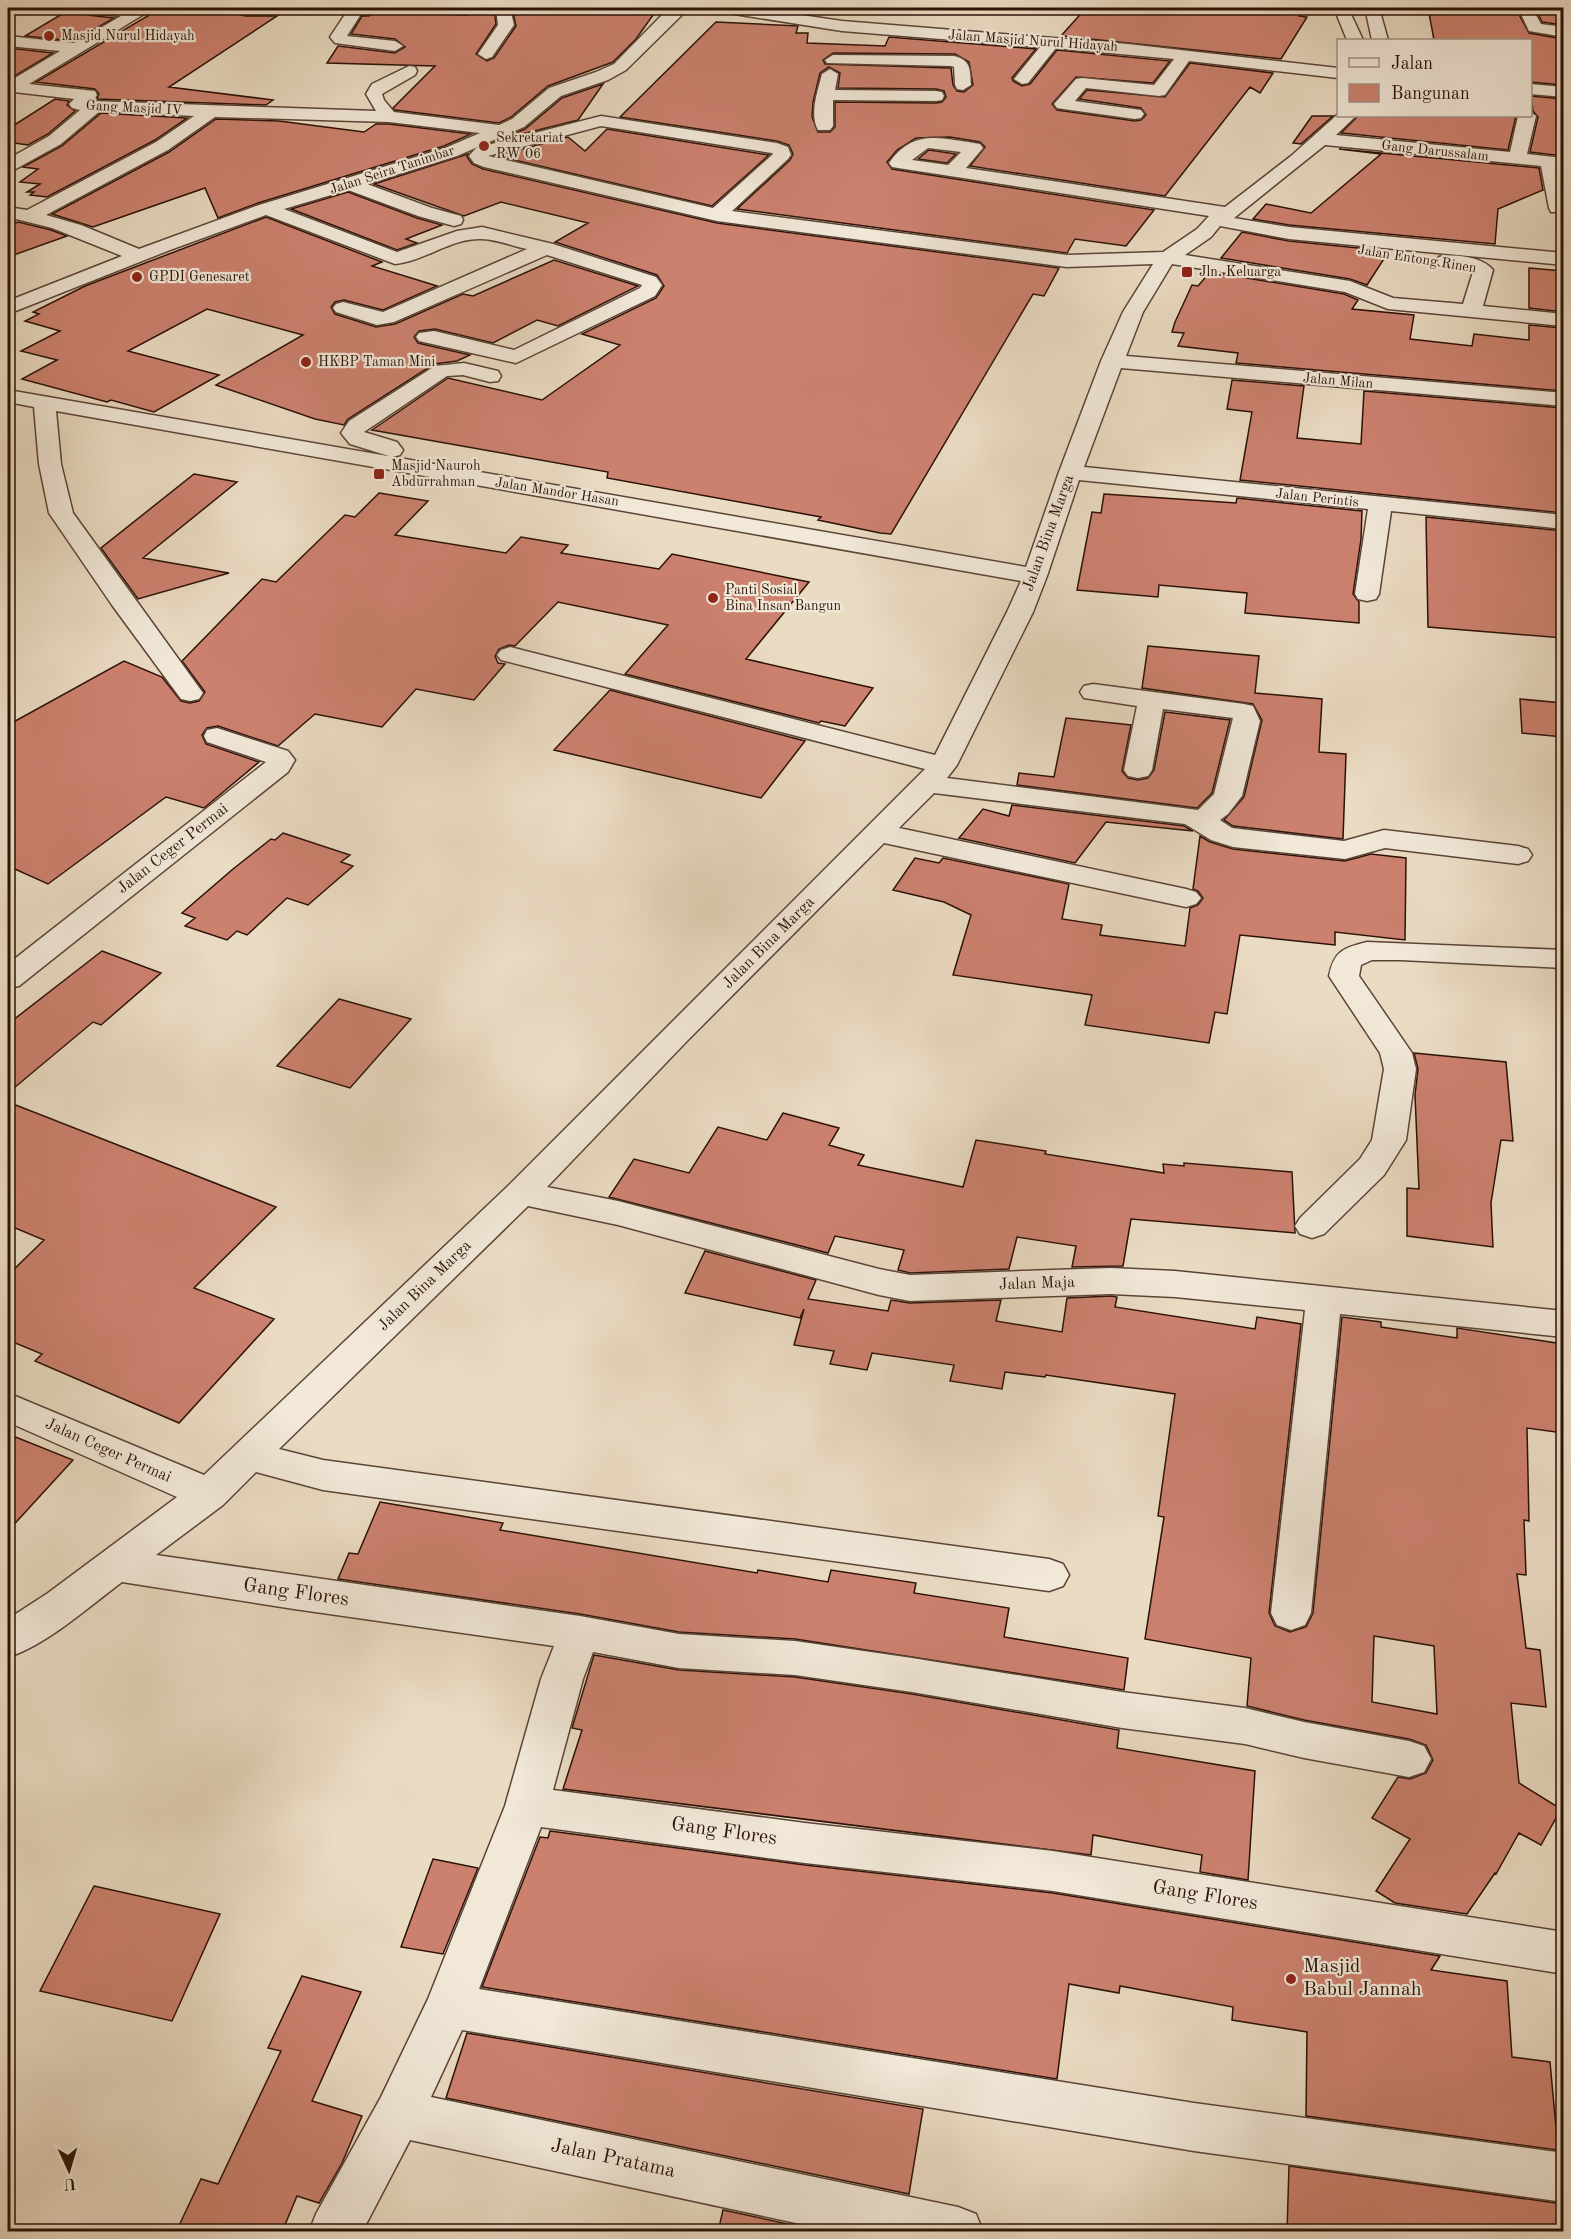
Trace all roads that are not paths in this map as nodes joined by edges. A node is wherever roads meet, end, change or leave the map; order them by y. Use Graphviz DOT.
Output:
graph roads {
  1 [pos="87,8"];
  2 [pos="237,8"];
  3 [pos="267,8"];
  4 [pos="344,8"];
  5 [pos="503,8"];
  6 [pos="682,8"];
  7 [pos="728,8"];
  8 [pos="794,8"];
  9 [pos="1341,8"];
  10 [pos="1372,8"];
  11 [pos="1525,8"];
  12 [pos="141,10"];
  13 [pos="842,26"];
  14 [pos="1563,32"];
  15 [pos="1355,39"];
  16 [pos="1380,39"];
  17 [pos="8,41"];
  18 [pos="1052,42"];
  19 [pos="395,46"];
  20 [pos="74,48"];
  21 [pos="486,54"];
  22 [pos="1185,55"];
  23 [pos="1337,59"];
  24 [pos="833,60"];
  25 [pos="409,71"];
  26 [pos="1337,73"];
  27 [pos="1022,79"];
  28 [pos="11,84"];
  29 [pos="963,85"];
  30 [pos="1532,89"];
  31 [pos="1563,92"];
  32 [pos="825,95"];
  33 [pos="936,96"];
  34 [pos="97,105"];
  35 [pos="211,112"];
  36 [pos="1136,114"];
  37 [pos="389,117"];
  38 [pos="1346,117"];
  39 [pos="1527,117"];
  40 [pos="824,126"];
  41 [pos="502,130"];
  42 [pos="1320,139"];
  43 [pos="1517,159"];
  44 [pos="1556,163"];
  45 [pos="8,166"];
  46 [pos="953,171"];
  47 [pos="350,184"];
  48 [pos="1558,208"];
  49 [pos="266,209"];
  50 [pos="8,212"];
  51 [pos="31,215"];
  52 [pos="717,215"];
  53 [pos="1222,216"];
  54 [pos="454,220"];
  55 [pos="1289,233"];
  56 [pos="546,248"];
  57 [pos="139,256"];
  58 [pos="1169,258"];
  59 [pos="1563,259"];
  60 [pos="8,308"];
  61 [pos="343,308"];
  62 [pos="1471,311"];
  63 [pos="1563,320"];
  64 [pos="426,337"];
  65 [pos="1113,361"];
  66 [pos="490,376"];
  67 [pos="8,396"];
  68 [pos="1563,400"];
  69 [pos="44,403"];
  70 [pos="380,463"];
  71 [pos="1070,472"];
  72 [pos="1380,505"];
  73 [pos="1563,522"];
  74 [pos="1035,576"];
  75 [pos="1367,594"];
  76 [pos="510,655"];
  77 [pos="1093,692"];
  78 [pos="190,693"];
  79 [pos="1151,700"];
  80 [pos="217,736"];
  81 [pos="1138,770"];
  82 [pos="935,774"];
  83 [pos="1202,820"];
  84 [pos="880,833"];
  85 [pos="1518,855"];
  86 [pos="1186,898"];
  87 [pos="1563,959"];
  88 [pos="8,979"];
  89 [pos="521,1193"];
  90 [pos="1312,1226"];
  91 [pos="1324,1299"];
  92 [pos="1563,1324"];
  93 [pos="8,1407"];
  94 [pos="249,1456"];
  95 [pos="208,1494"];
  96 [pos="116,1565"];
  97 [pos="1049,1575"];
  98 [pos="1291,1613"];
  99 [pos="580,1633"];
  100 [pos="8,1640"];
  101 [pos="1409,1759"];
  102 [pos="527,1806"];
  103 [pos="1563,1953"];
  104 [pos="449,2006"];
  105 [pos="398,2114"];
  106 [pos="1563,2178"];
  107 [pos="334,2232"];
  108 [pos="958,2232"];
  1 -- 12 [label="street"];
  2 -- 3 [label="street"];
  4 -- 19 [label="street"];
  5 -- 21 [label="street"];
  6 -- 41 [label="street"];
  7 -- 13 [label="street, Jalan Masjid Nurul Hidayah"];
  8 -- 23 [label="street"];
  9 -- 15 [label="street"];
  10 -- 16 [label="street"];
  11 -- 14 [label="street"];
  12 -- 20 [label="street"];
  13 -- 18 [label="street, Jalan Masjid Nurul Hidayah"];
  13 -- 24 [label="street"];
  17 -- 20 [label="street"];
  18 -- 22 [label="street, Jalan Masjid Nurul Hidayah"];
  18 -- 27 [label="street"];
  20 -- 28 [label="street"];
  22 -- 26 [label="street, Jalan Masjid Nurul Hidayah"];
  22 -- 36 [label="street"];
  24 -- 29 [label="street"];
  24 -- 32 [label="street"];
  25 -- 37 [label="street"];
  28 -- 34 [label="street, Gang Masjid IV"];
  30 -- 31 [label="street"];
  32 -- 33 [label="street"];
  32 -- 40 [label="street"];
  34 -- 35 [label="street, Gang Masjid IV"];
  34 -- 45 [label="street"];
  35 -- 37 [label="street, Jalan Seira Tanimbar"];
  35 -- 51 [label="street"];
  37 -- 41 [label="street, Jalan Seira Tanimbar"];
  38 -- 42 [label="street, Jalan Bina Marga"];
  39 -- 43 [label="street"];
  41 -- 47 [label="street, Jalan Seira Tanimbar"];
  42 -- 43 [label="street, Gang Darussalam"];
  42 -- 53 [label="street, Jalan Bina Marga"];
  43 -- 44 [label="street, Gang Darussalam"];
  44 -- 48 [label="street, Gang Darussalam"];
  46 -- 53 [label="street, Jalan Entong Rinen"];
  47 -- 49 [label="street, Jalan Seira Tanimbar"];
  47 -- 54 [label="street"];
  49 -- 56 [label="street"];
  49 -- 57 [label="street, Jalan Seira Tanimbar"];
  50 -- 51 [label="street"];
  51 -- 57 [label="street"];
  52 -- 52 [label="street"];
  52 -- 58 [label="street"];
  53 -- 55 [label="street, Jalan Entong Rinen"];
  53 -- 58 [label="street, Jalan Bina Marga"];
  55 -- 59 [label="street, Jalan Entong Rinen"];
  55 -- 62 [label="street, Jalan Entong Rinen"];
  56 -- 61 [label="street"];
  56 -- 64 [label="street"];
  57 -- 60 [label="street, Jalan Seira Tanimbar"];
  58 -- 62 [label="street"];
  58 -- 65 [label="street, Jalan Bina Marga"];
  62 -- 63 [label="street"];
  65 -- 68 [label="street, Jalan Milan"];
  65 -- 71 [label="street, Jalan Bina Marga"];
  66 -- 70 [label="street"];
  67 -- 69 [label="street, Jalan Mandor Hasan"];
  69 -- 70 [label="street, Jalan Mandor Hasan"];
  69 -- 78 [label="street"];
  70 -- 74 [label="street, Jalan Mandor Hasan"];
  71 -- 72 [label="street, Jalan Perintis"];
  71 -- 74 [label="street, Jalan Bina Marga"];
  72 -- 73 [label="street, Jalan Perintis"];
  72 -- 75 [label="street"];
  74 -- 82 [label="street, Jalan Bina Marga"];
  76 -- 82 [label="street"];
  77 -- 79 [label="street"];
  79 -- 81 [label="street"];
  79 -- 83 [label="street"];
  80 -- 88 [label="street, Jalan Ceger Permai"];
  82 -- 83 [label="street"];
  82 -- 84 [label="street, Jalan Bina Marga"];
  83 -- 85 [label="street"];
  84 -- 86 [label="street"];
  84 -- 89 [label="street, Jalan Bina Marga"];
  87 -- 90 [label="street"];
  89 -- 91 [label="street, Jalan Maja"];
  89 -- 94 [label="street, Jalan Bina Marga"];
  91 -- 92 [label="street, Jalan Maja"];
  91 -- 98 [label="street"];
  93 -- 95 [label="street, Jalan Ceger Permai"];
  94 -- 95 [label="street, Jalan Bina Marga"];
  94 -- 97 [label="street"];
  95 -- 96 [label="street, Jalan Bina Marga"];
  96 -- 99 [label="street, Gang Flores"];
  96 -- 100 [label="street, Jalan Bina Marga"];
  99 -- 101 [label="street, Gang Flores"];
  99 -- 102 [label="street"];
  102 -- 103 [label="street, Gang Flores"];
  102 -- 104 [label="street"];
  104 -- 105 [label="street"];
  104 -- 106 [label="street"];
  105 -- 107 [label="street"];
  105 -- 108 [label="street, Jalan Pratama"];
}
